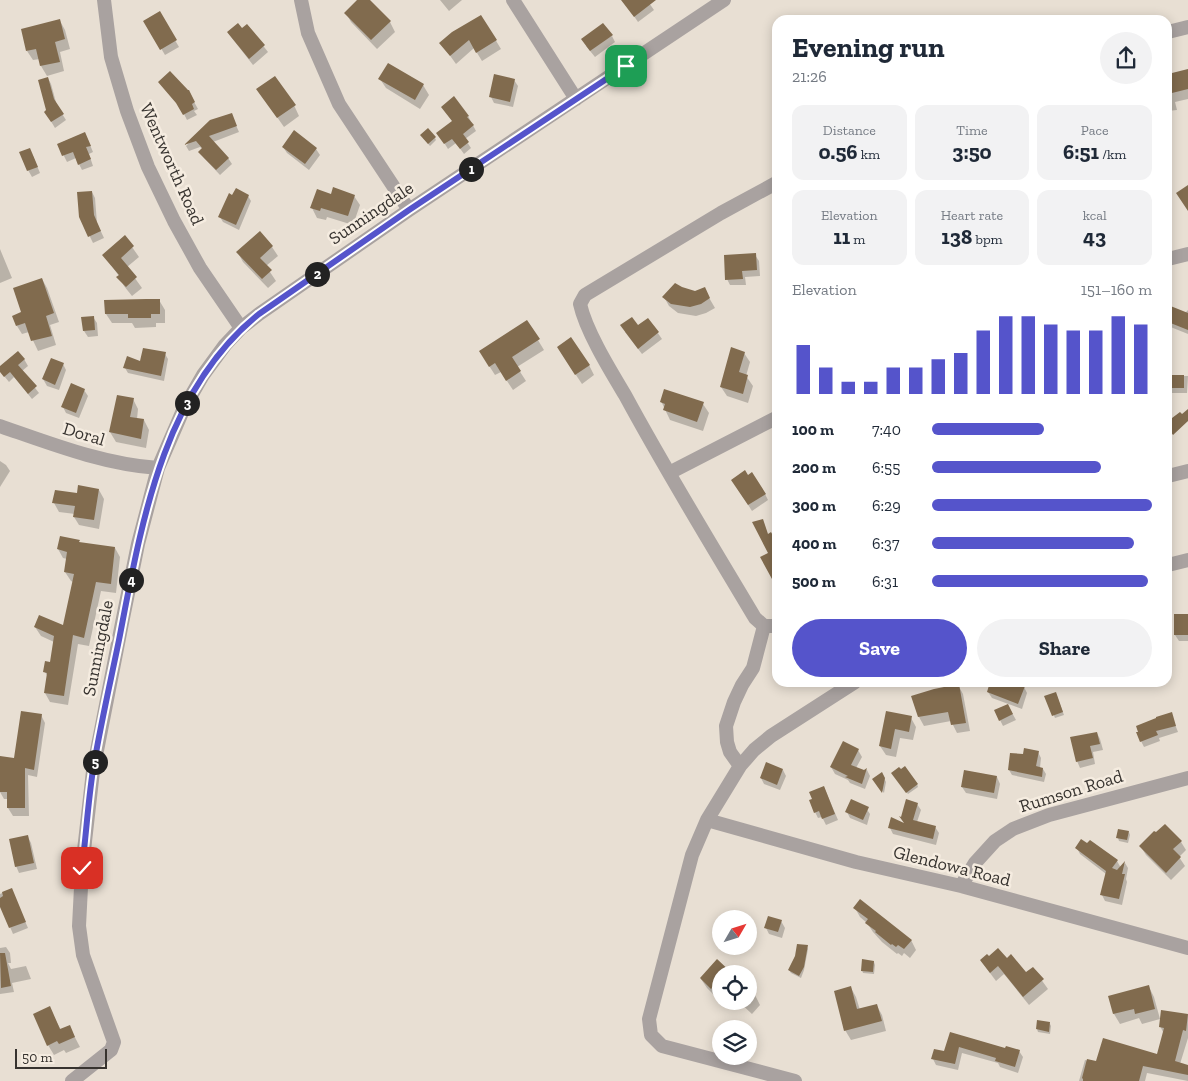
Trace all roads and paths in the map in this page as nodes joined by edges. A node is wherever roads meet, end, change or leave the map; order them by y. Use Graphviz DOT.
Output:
graph roads {
  1 [pos="104,0"];
  2 [pos="301,0"];
  3 [pos="513,0"];
  4 [pos="724,0"];
  5 [pos="1188,27"];
  6 [pos="1172,31"];
  7 [pos="576,99"];
  8 [pos="772,185"];
  9 [pos="409,210"];
  10 [pos="1188,254"];
  11 [pos="1172,258"];
  12 [pos="241,328"];
  13 [pos="772,420"];
  14 [pos="0,426"];
  15 [pos="158,468"];
  16 [pos="1188,471"];
  17 [pos="669,473"];
  18 [pos="1172,475"];
  19 [pos="1188,560"];
  20 [pos="1172,564"];
  21 [pos="771,626"];
  22 [pos="847,687"];
  23 [pos="740,766"];
  24 [pos="1188,778"];
  25 [pos="707,820"];
  26 [pos="961,886"];
  27 [pos="1188,948"];
  28 [pos="72,1081"];
  29 [pos="795,1081"];
  1 -- 12 [label="street, Wentworth Road"];
  2 -- 9 [label="street"];
  3 -- 7 [label="street"];
  4 -- 7 [label="street, Sunningdale"];
  5 -- 6 [label="street"];
  7 -- 9 [label="street, Sunningdale"];
  8 -- 17 [label="street"];
  9 -- 12 [label="street, Sunningdale"];
  10 -- 11 [label="street"];
  12 -- 15 [label="street, Sunningdale"];
  13 -- 17 [label="street"];
  14 -- 15 [label="street, Doral"];
  15 -- 28 [label="street, Sunningdale"];
  16 -- 18 [label="street"];
  17 -- 21 [label="street"];
  19 -- 20 [label="street"];
  21 -- 23 [label="street"];
  22 -- 23 [label="street"];
  23 -- 25 [label="street"];
  24 -- 26 [label="street, Rumson Road"];
  25 -- 26 [label="street, Glendowa Road"];
  25 -- 29 [label="street"];
  26 -- 27 [label="street, Glendowa Road"];
}
